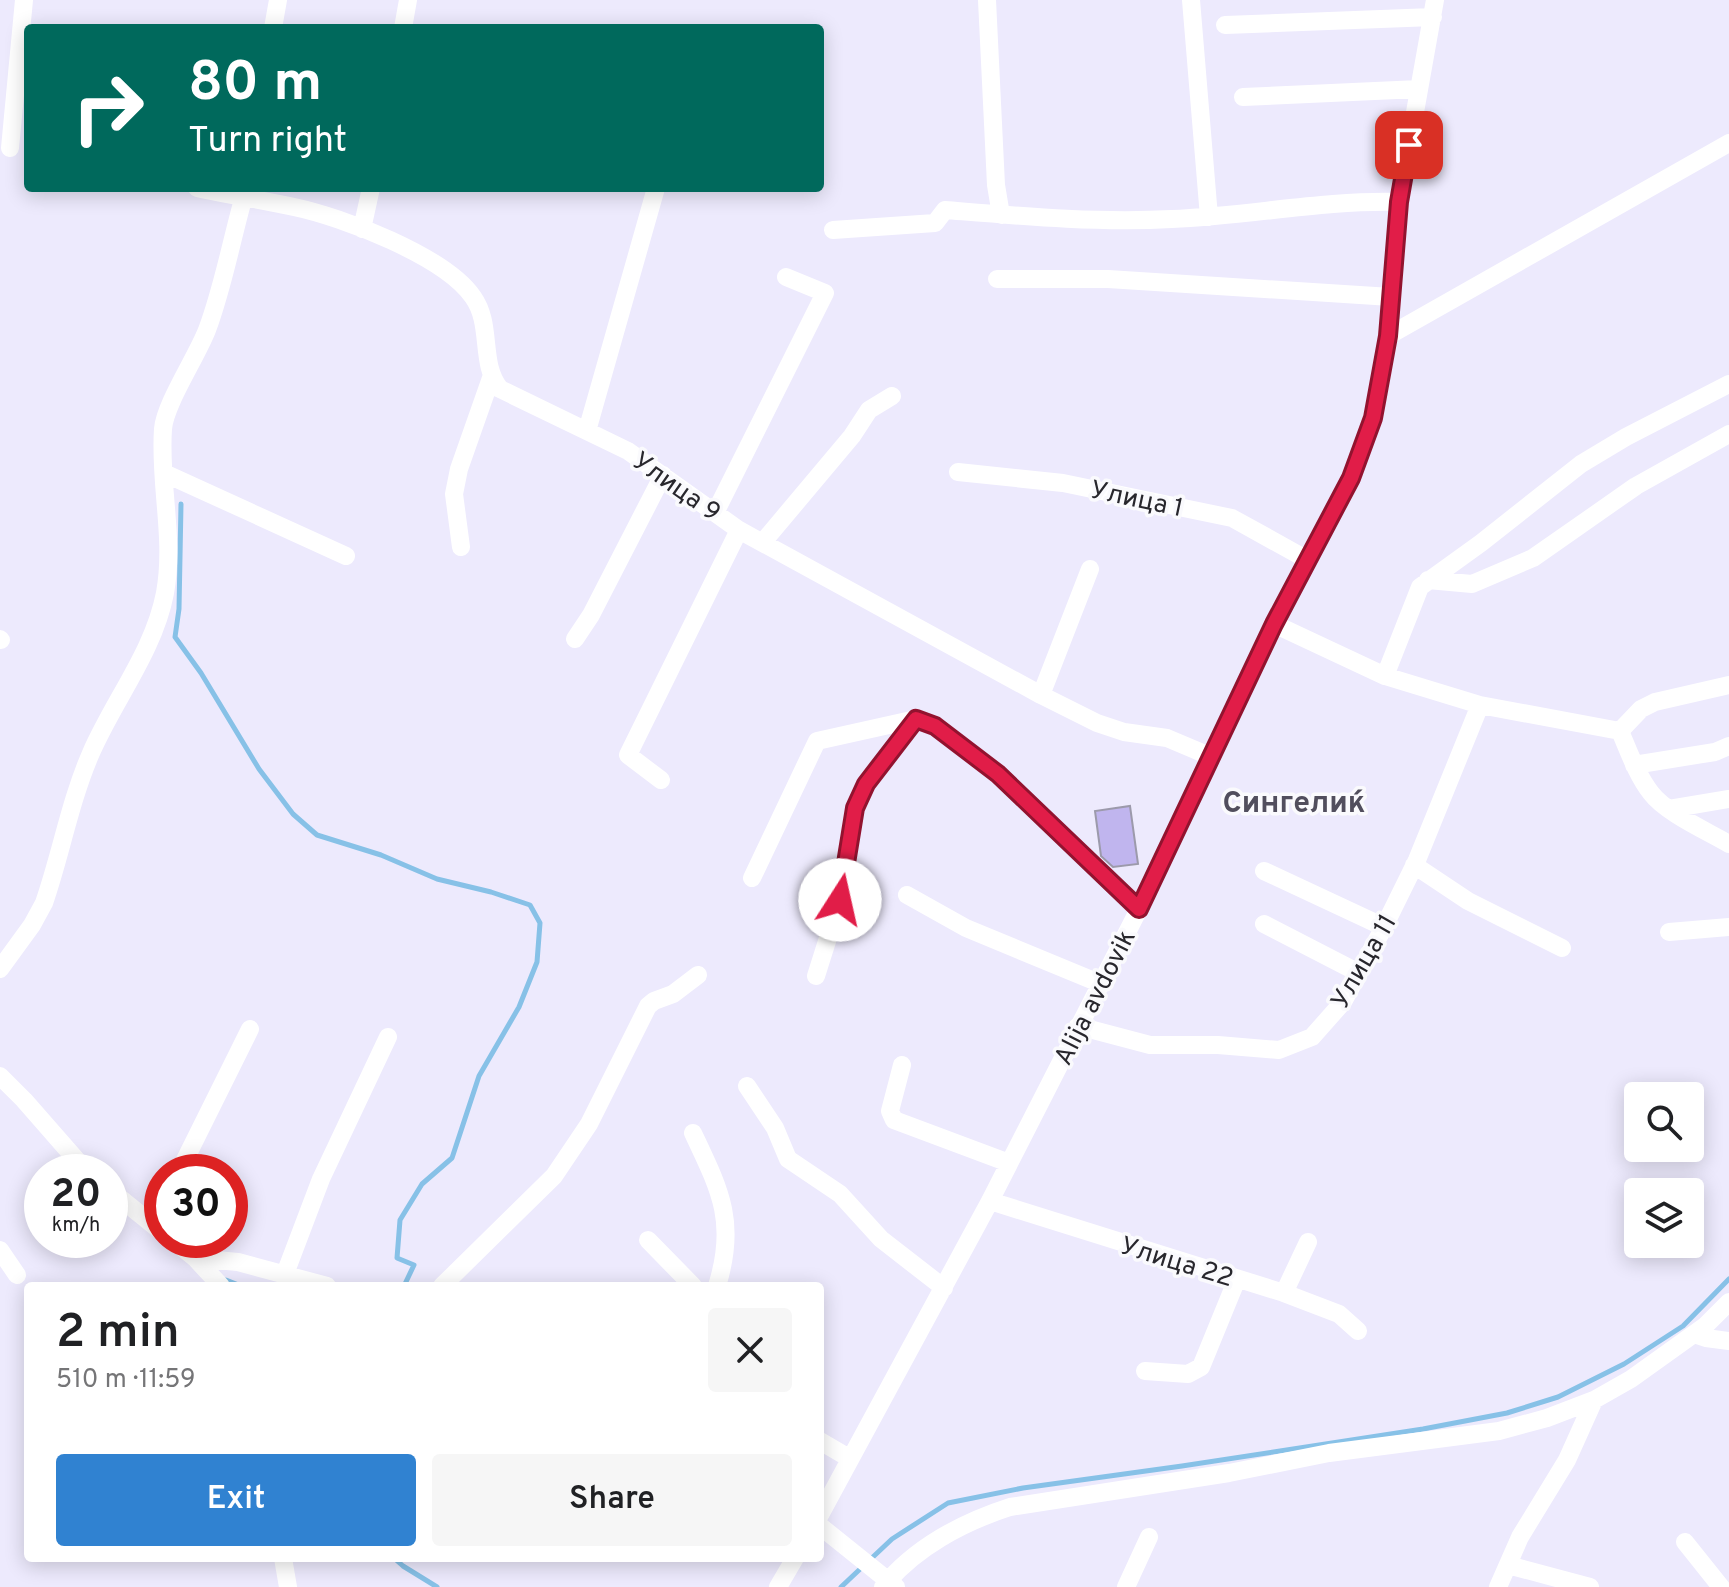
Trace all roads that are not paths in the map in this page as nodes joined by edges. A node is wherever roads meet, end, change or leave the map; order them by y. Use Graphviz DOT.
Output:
graph roads {
  1 [pos="24,0"];
  2 [pos="278,0"];
  3 [pos="408,0"];
  4 [pos="987,0"];
  5 [pos="1191,0"];
  6 [pos="1434,8"];
  7 [pos="274,24"];
  8 [pos="404,24"];
  9 [pos="1225,25"];
  10 [pos="1419,89"];
  11 [pos="1243,97"];
  12 [pos="1729,143"];
  13 [pos="13,148"];
  14 [pos="370,192"];
  15 [pos="655,192"];
  16 [pos="245,193"];
  17 [pos="1399,202"];
  18 [pos="1001,215"];
  19 [pos="1209,217"];
  20 [pos="362,229"];
  21 [pos="833,230"];
  22 [pos="786,277"];
  23 [pos="997,279"];
  24 [pos="1391,297"];
  25 [pos="1388,336"];
  26 [pos="491,378"];
  27 [pos="1729,384"];
  28 [pos="892,396"];
  29 [pos="587,431"];
  30 [pos="1729,434"];
  31 [pos="958,472"];
  32 [pos="164,473"];
  33 [pos="663,475"];
  34 [pos="715,513"];
  35 [pos="739,530"];
  36 [pos="763,542"];
  37 [pos="461,547"];
  38 [pos="346,556"];
  39 [pos="1306,559"];
  40 [pos="1090,569"];
  41 [pos="1428,580"];
  42 [pos="1274,624"];
  43 [pos="575,639"];
  44 [pos="1385,676"];
  45 [pos="1729,685"];
  46 [pos="1041,695"];
  47 [pos="1480,705"];
  48 [pos="916,719"];
  49 [pos="1620,731"];
  50 [pos="1729,746"];
  51 [pos="1212,757"];
  52 [pos="1634,765"];
  53 [pos="661,780"];
  54 [pos="1729,799"];
  55 [pos="1669,809"];
  56 [pos="1729,844"];
  57 [pos="1414,865"];
  58 [pos="1264,871"];
  59 [pos="752,878"];
  60 [pos="907,895"];
  61 [pos="1139,909"];
  62 [pos="1264,924"];
  63 [pos="1384,927"];
  64 [pos="1729,927"];
  65 [pos="1669,932"];
  66 [pos="1562,948"];
  67 [pos="0,969"];
  68 [pos="1359,973"];
  69 [pos="698,975"];
  70 [pos="816,976"];
  71 [pos="1099,983"];
  72 [pos="1078,1026"];
  73 [pos="250,1029"];
  74 [pos="388,1037"];
  75 [pos="902,1065"];
  76 [pos="0,1076"];
  77 [pos="747,1086"];
  78 [pos="693,1133"];
  79 [pos="71,1154"];
  80 [pos="188,1154"];
  81 [pos="1009,1163"];
  82 [pos="990,1201"];
  83 [pos="128,1205"];
  84 [pos="144,1217"];
  85 [pos="648,1240"];
  86 [pos="1308,1242"];
  87 [pos="0,1250"];
  88 [pos="195,1258"];
  89 [pos="285,1274"];
  90 [pos="17,1275"];
  91 [pos="1237,1279"];
  92 [pos="217,1282"];
  93 [pos="313,1282"];
  94 [pos="446,1282"];
  95 [pos="689,1282"];
  96 [pos="718,1282"];
  97 [pos="944,1288"];
  98 [pos="1284,1293"];
  99 [pos="1729,1302"];
  100 [pos="1358,1331"];
  101 [pos="1694,1334"];
  102 [pos="1729,1341"];
  103 [pos="1145,1371"];
  104 [pos="1594,1400"];
  105 [pos="824,1443"];
  106 [pos="849,1458"];
  107 [pos="824,1507"];
  108 [pos="824,1529"];
  109 [pos="1149,1537"];
  110 [pos="1685,1542"];
  111 [pos="284,1562"];
  112 [pos="793,1562"];
  113 [pos="1508,1565"];
  114 [pos="886,1581"];
  115 [pos="288,1587"];
  116 [pos="778,1587"];
  117 [pos="1126,1587"];
  118 [pos="1498,1587"];
  119 [pos="1590,1587"];
  120 [pos="1721,1587"];
  1 -- 13 [label="street"];
  2 -- 7 [label="street"];
  3 -- 8 [label="street"];
  4 -- 18 [label="street"];
  5 -- 19 [label="street"];
  6 -- 9 [label="street"];
  6 -- 10 [label="street, Alija avdovik"];
  10 -- 11 [label="street"];
  10 -- 17 [label="street, Alija avdovik"];
  12 -- 25 [label="street"];
  14 -- 20 [label="street"];
  15 -- 29 [label="street"];
  16 -- 20 [label="street"];
  16 -- 32 [label="street"];
  17 -- 19 [label="street"];
  17 -- 24 [label="street, Alija avdovik"];
  18 -- 19 [label="street"];
  18 -- 21 [label="street"];
  20 -- 26 [label="street"];
  22 -- 34 [label="street"];
  23 -- 24 [label="street"];
  24 -- 25 [label="street, Alija avdovik"];
  25 -- 39 [label="street, Alija avdovik"];
  26 -- 29 [label="street, Улица 9"];
  26 -- 37 [label="street"];
  27 -- 41 [label="street"];
  28 -- 36 [label="street"];
  29 -- 33 [label="street, Улица 9"];
  30 -- 41 [label="street"];
  31 -- 39 [label="street, Улица 1"];
  32 -- 38 [label="street"];
  32 -- 67 [label="street"];
  33 -- 34 [label="street, Улица 9"];
  33 -- 43 [label="street"];
  34 -- 35 [label="street, Улица 9"];
  35 -- 36 [label="street, Улица 9"];
  35 -- 53 [label="street"];
  36 -- 46 [label="street, Улица 9"];
  39 -- 42 [label="street, Alija avdovik"];
  40 -- 46 [label="street"];
  41 -- 44 [label="street"];
  42 -- 44 [label="street"];
  42 -- 51 [label="street, Alija avdovik"];
  44 -- 47 [label="street"];
  45 -- 49 [label="street"];
  46 -- 51 [label="street, Улица 9"];
  47 -- 49 [label="street"];
  47 -- 57 [label="street, Улица 11"];
  48 -- 59 [label="street"];
  48 -- 61 [label="street"];
  48 -- 70 [label="street"];
  49 -- 52 [label="street"];
  50 -- 52 [label="street"];
  51 -- 61 [label="street, Alija avdovik"];
  52 -- 55 [label="street"];
  54 -- 55 [label="street"];
  55 -- 56 [label="street"];
  57 -- 63 [label="street, Улица 11"];
  57 -- 66 [label="street"];
  58 -- 63 [label="street"];
  60 -- 71 [label="street"];
  61 -- 71 [label="street, Alija avdovik"];
  62 -- 68 [label="street"];
  63 -- 68 [label="street, Улица 11"];
  64 -- 65 [label="street"];
  68 -- 72 [label="street, Улица 11"];
  69 -- 94 [label="street"];
  71 -- 72 [label="street, Alija avdovik"];
  72 -- 81 [label="street, Alija avdovik"];
  73 -- 80 [label="street"];
  74 -- 89 [label="street"];
  75 -- 81 [label="street"];
  76 -- 79 [label="street"];
  77 -- 97 [label="street"];
  78 -- 96 [label="street"];
  81 -- 82 [label="street, Alija avdovik"];
  82 -- 91 [label="street, Улица 22"];
  82 -- 97 [label="street, Alija avdovik"];
  83 -- 84 [label="street"];
  85 -- 95 [label="street"];
  86 -- 98 [label="street"];
  87 -- 90 [label="street"];
  88 -- 89 [label="street"];
  88 -- 92 [label="street"];
  89 -- 93 [label="street"];
  91 -- 98 [label="street, Улица 22"];
  91 -- 103 [label="street"];
  97 -- 106 [label="street, Alija avdovik"];
  98 -- 100 [label="street, Улица 22"];
  99 -- 101 [label="street"];
  101 -- 102 [label="street"];
  101 -- 104 [label="street"];
  104 -- 113 [label="street"];
  104 -- 114 [label="street"];
  105 -- 106 [label="street"];
  106 -- 107 [label="street, Alija avdovik"];
  108 -- 114 [label="street"];
  109 -- 117 [label="street"];
  110 -- 120 [label="street"];
  111 -- 115 [label="street"];
  112 -- 116 [label="street"];
  113 -- 118 [label="street"];
  113 -- 119 [label="street"];
}
